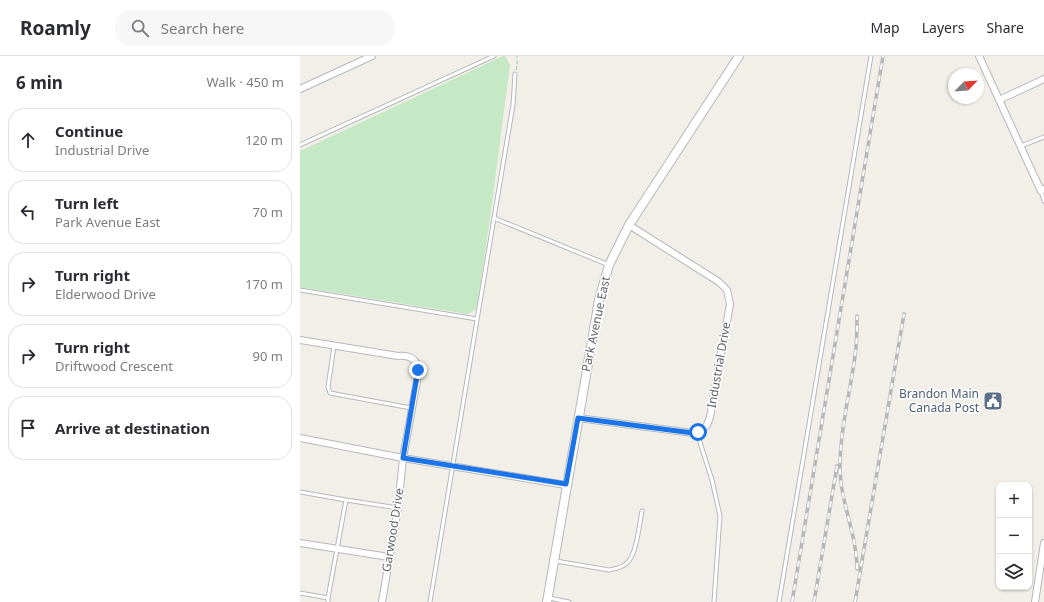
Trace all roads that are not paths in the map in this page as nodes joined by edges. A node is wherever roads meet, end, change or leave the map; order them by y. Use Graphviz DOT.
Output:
graph roads {
  1 [pos="372,56"];
  2 [pos="494,56"];
  3 [pos="739,56"];
  4 [pos="871,56"];
  5 [pos="979,56"];
  6 [pos="515,74"];
  7 [pos="1044,79"];
  8 [pos="300,89"];
  9 [pos="999,100"];
  10 [pos="1044,137"];
  11 [pos="300,145"];
  12 [pos="1021,146"];
  13 [pos="1043,190"];
  14 [pos="1044,201"];
  15 [pos="494,218"];
  16 [pos="629,225"];
  17 [pos="609,265"];
  18 [pos="300,290"];
  19 [pos="477,319"];
  20 [pos="300,340"];
  21 [pos="334,346"];
  22 [pos="411,408"];
  23 [pos="578,418"];
  24 [pos="698,432"];
  25 [pos="300,438"];
  26 [pos="403,458"];
  27 [pos="452,466"];
  28 [pos="566,484"];
  29 [pos="300,492"];
  30 [pos="346,500"];
  31 [pos="398,508"];
  32 [pos="642,511"];
  33 [pos="300,543"];
  34 [pos="1044,543"];
  35 [pos="338,548"];
  36 [pos="389,557"];
  37 [pos="554,561"];
  38 [pos="300,593"];
  39 [pos="328,600"];
  40 [pos="547,600"];
  41 [pos="382,602"];
  42 [pos="430,602"];
  43 [pos="569,602"];
  44 [pos="714,602"];
  45 [pos="779,602"];
  46 [pos="1035,602"];
  1 -- 8 [label="street"];
  2 -- 11 [label="lane"];
  3 -- 16 [label="street, Park Avenue East"];
  4 -- 45 [label="lane"];
  5 -- 9 [label="street"];
  6 -- 15 [label="lane"];
  7 -- 9 [label="street"];
  9 -- 12 [label="street"];
  10 -- 12 [label="lane"];
  12 -- 13 [label="street"];
  13 -- 14 [label="lane"];
  15 -- 17 [label="lane"];
  15 -- 19 [label="lane"];
  16 -- 17 [label="street, Park Avenue East"];
  16 -- 24 [label="street, Industrial Drive"];
  17 -- 23 [label="street, Park Avenue East"];
  18 -- 19 [label="lane"];
  19 -- 27 [label="lane"];
  20 -- 21 [label="street"];
  21 -- 22 [label="lane"];
  21 -- 22 [label="street, Garwood Drive"];
  22 -- 26 [label="street, Garwood Drive"];
  23 -- 24 [label="street"];
  23 -- 28 [label="street, Park Avenue East"];
  24 -- 44 [label="lane"];
  25 -- 26 [label="street"];
  26 -- 27 [label="street"];
  26 -- 31 [label="street, Garwood Drive"];
  27 -- 28 [label="street"];
  27 -- 42 [label="lane"];
  28 -- 37 [label="street, Park Avenue East"];
  29 -- 30 [label="lane"];
  30 -- 31 [label="lane"];
  30 -- 35 [label="lane"];
  31 -- 36 [label="street, Garwood Drive"];
  32 -- 37 [label="lane"];
  33 -- 35 [label="street"];
  34 -- 46 [label="street"];
  35 -- 36 [label="street"];
  35 -- 39 [label="lane"];
  36 -- 41 [label="street, Garwood Drive"];
  37 -- 40 [label="street, Park Avenue East"];
  38 -- 39 [label="lane"];
  40 -- 43 [label="lane"];
}
